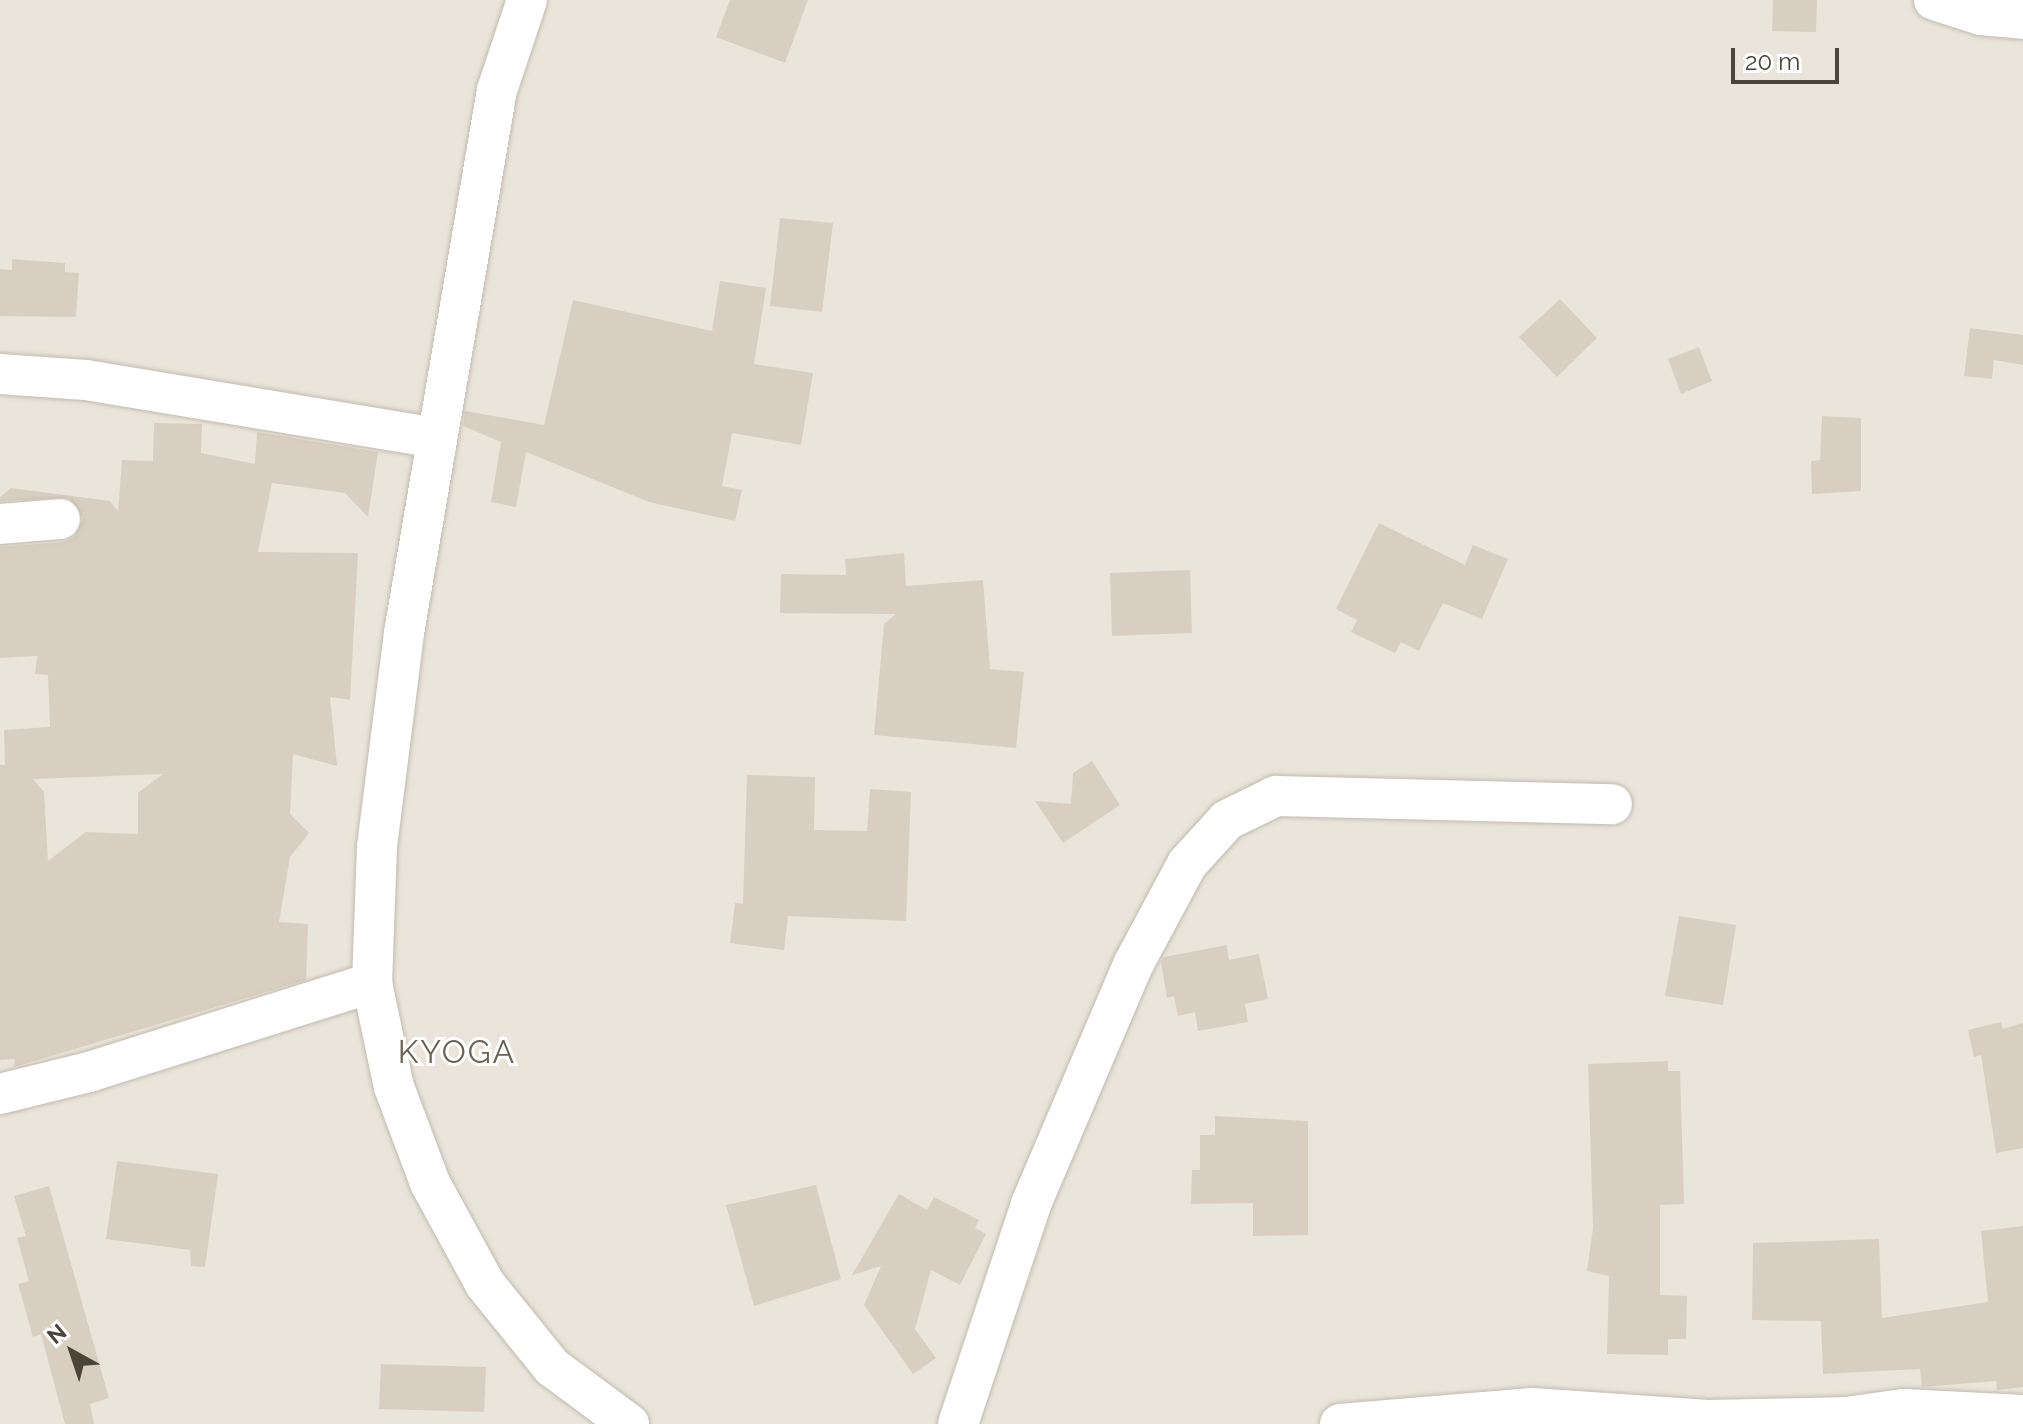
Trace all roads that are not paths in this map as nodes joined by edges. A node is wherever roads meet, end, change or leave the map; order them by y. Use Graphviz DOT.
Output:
graph roads {
  1 [pos="527,0"];
  2 [pos="1934,0"];
  3 [pos="2023,19"];
  4 [pos="0,374"];
  5 [pos="436,438"];
  6 [pos="60,519"];
  7 [pos="0,524"];
  8 [pos="1612,804"];
  9 [pos="372,983"];
  10 [pos="0,1094"];
  11 [pos="2023,1415"];
  12 [pos="1708,1422"];
  13 [pos="629,1424"];
  14 [pos="958,1424"];
  15 [pos="1340,1424"];
  1 -- 5 [label="street"];
  2 -- 3 [label="street"];
  4 -- 5 [label="street"];
  5 -- 9 [label="street"];
  6 -- 7 [label="street"];
  8 -- 14 [label="street"];
  9 -- 10 [label="street"];
  9 -- 13 [label="street"];
  11 -- 12 [label="street"];
  12 -- 15 [label="street"];
}
